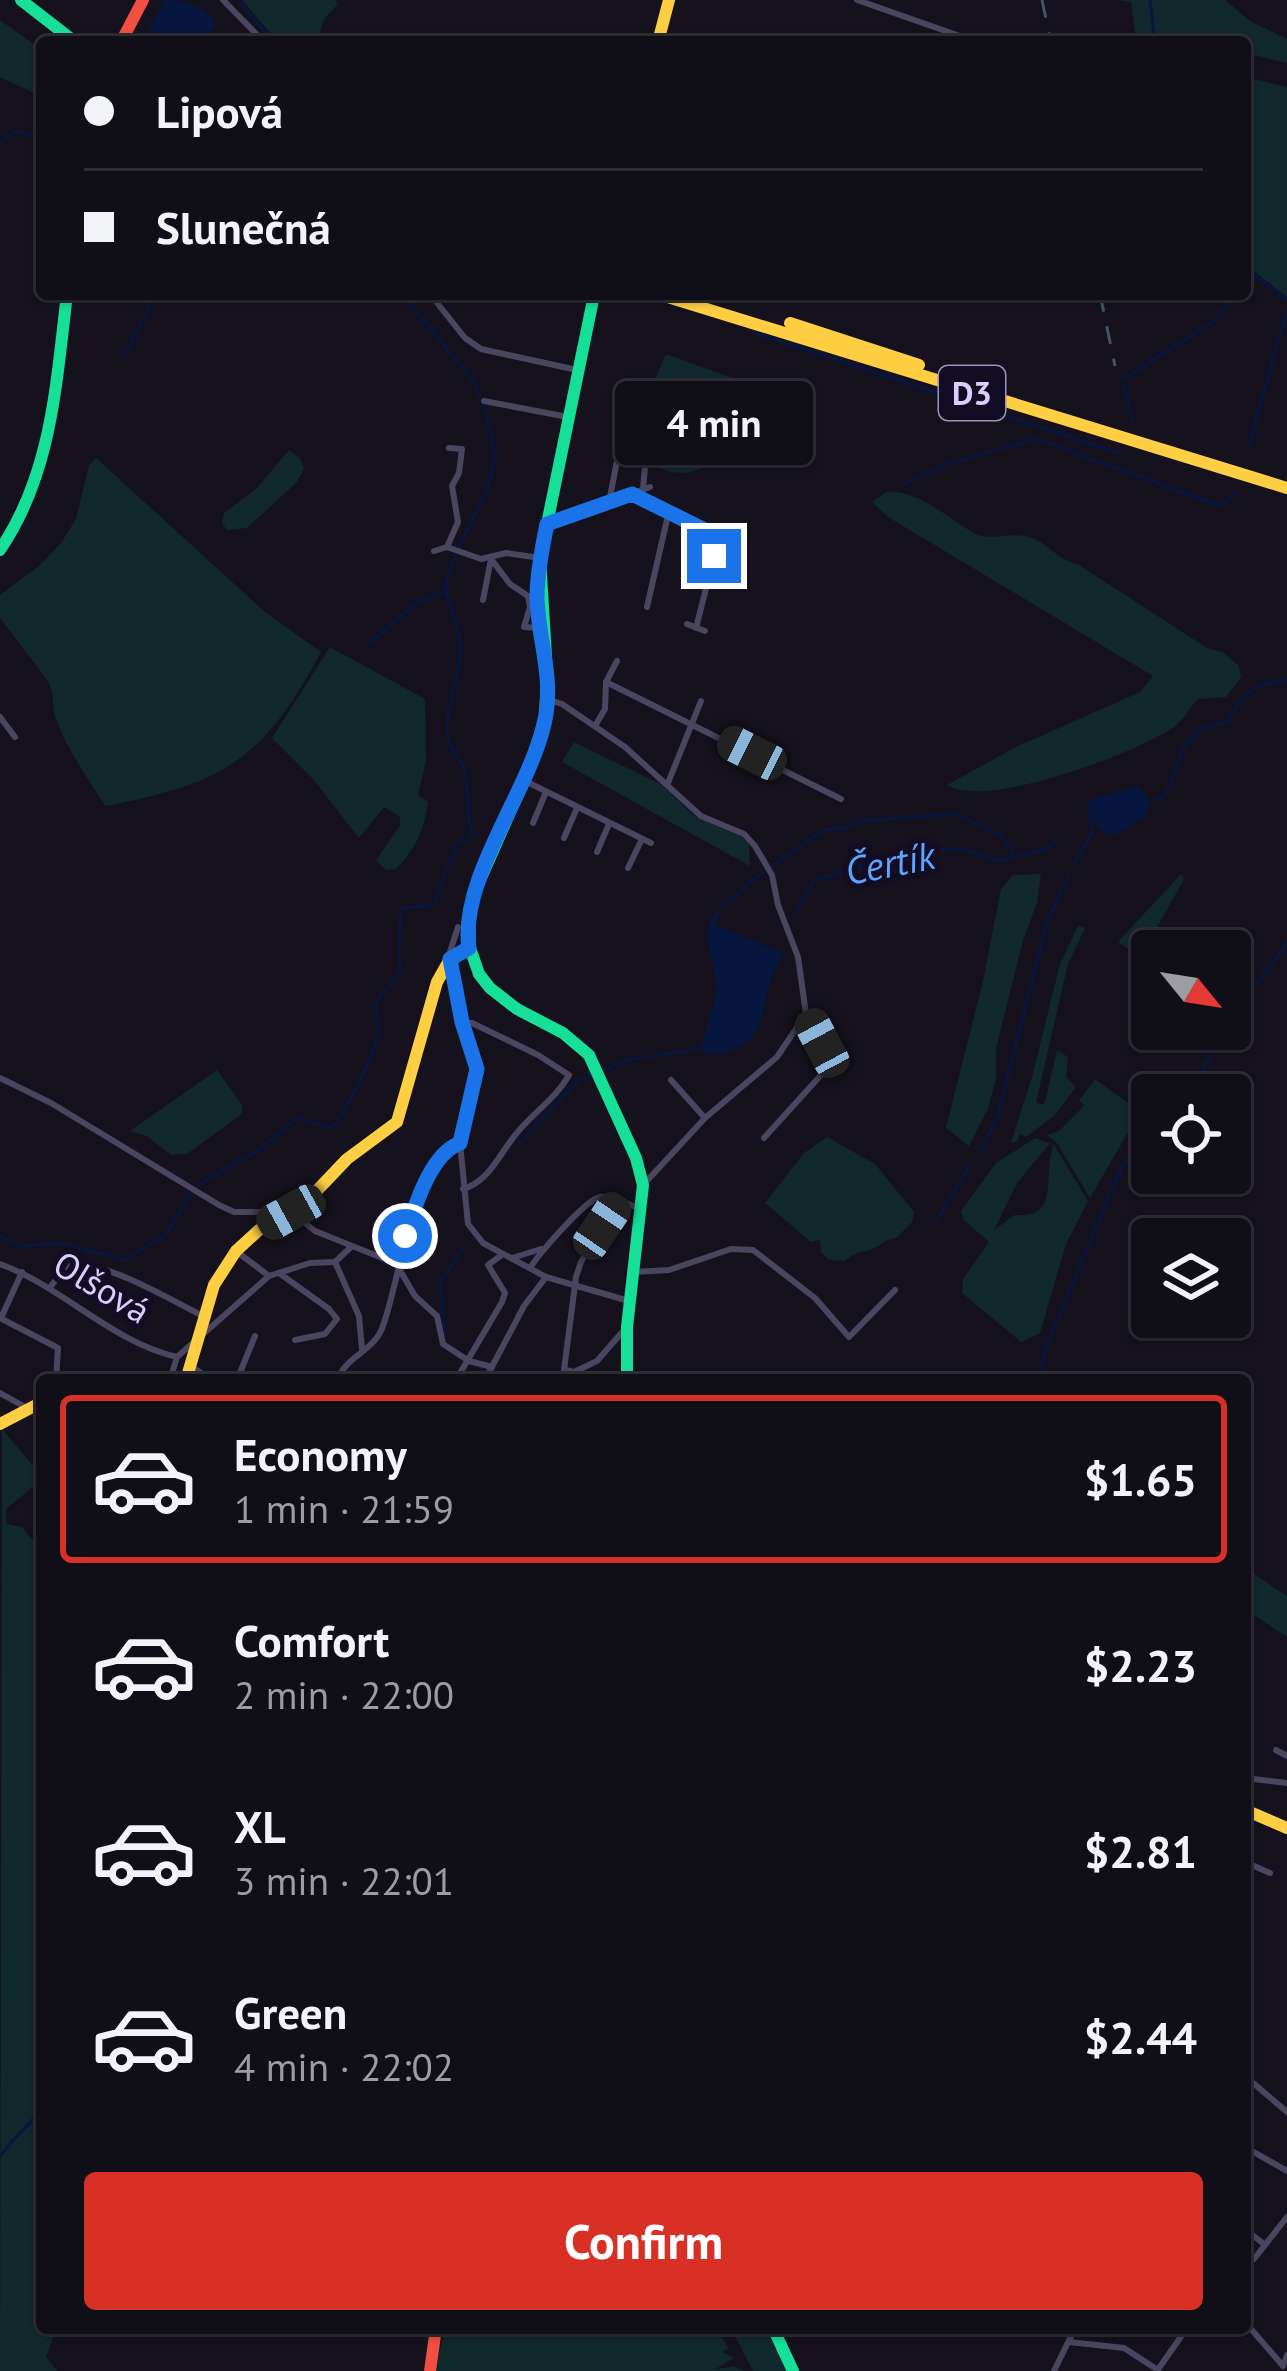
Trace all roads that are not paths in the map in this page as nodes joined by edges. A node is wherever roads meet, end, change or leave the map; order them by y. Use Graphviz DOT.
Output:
graph roads {
  1 [pos="8,0"];
  2 [pos="21,0"];
  3 [pos="143,0"];
  4 [pos="223,0"];
  5 [pos="669,0"];
  6 [pos="857,0"];
  7 [pos="53,36"];
  8 [pos="67,36"];
  9 [pos="124,36"];
  10 [pos="258,36"];
  11 [pos="660,36"];
  12 [pos="960,36"];
  13 [pos="66,300"];
  14 [pos="435,300"];
  15 [pos="594,300"];
  16 [pos="677,300"];
  17 [pos="712,300"];
  18 [pos="577,370"];
  19 [pos="484,401"];
  20 [pos="568,417"];
  21 [pos="449,448"];
  22 [pos="617,456"];
  23 [pos="645,466"];
  24 [pos="1287,478"];
  25 [pos="1287,488"];
  26 [pos="632,494"];
  27 [pos="609,502"];
  28 [pos="668,515"];
  29 [pos="547,524"];
  30 [pos="453,549"];
  31 [pos="0,550"];
  32 [pos="434,551"];
  33 [pos="541,558"];
  34 [pos="491,560"];
  35 [pos="482,600"];
  36 [pos="646,607"];
  37 [pos="540,628"];
  38 [pos="696,628"];
  39 [pos="617,661"];
  40 [pos="606,682"];
  41 [pos="548,700"];
  42 [pos="701,700"];
  43 [pos="0,717"];
  44 [pos="598,722"];
  45 [pos="693,723"];
  46 [pos="15,737"];
  47 [pos="524,781"];
  48 [pos="668,783"];
  49 [pos="546,792"];
  50 [pos="841,800"];
  51 [pos="578,808"];
  52 [pos="532,823"];
  53 [pos="609,824"];
  54 [pos="564,838"];
  55 [pos="597,852"];
  56 [pos="628,868"];
  57 [pos="458,927"];
  58 [pos="469,948"];
  59 [pos="450,959"];
  60 [pos="806,1014"];
  61 [pos="462,1022"];
  62 [pos="0,1078"];
  63 [pos="671,1080"];
  64 [pos="705,1118"];
  65 [pos="764,1138"];
  66 [pos="460,1143"];
  67 [pos="644,1185"];
  68 [pos="463,1189"];
  69 [pos="619,1200"];
  70 [pos="642,1209"];
  71 [pos="291,1212"];
  72 [pos="351,1247"];
  73 [pos="541,1250"];
  74 [pos="236,1251"];
  75 [pos="503,1253"];
  76 [pos="512,1258"];
  77 [pos="335,1262"];
  78 [pos="0,1264"];
  79 [pos="397,1264"];
  80 [pos="530,1268"];
  81 [pos="22,1272"];
  82 [pos="633,1272"];
  83 [pos="279,1273"];
  84 [pos="269,1276"];
  85 [pos="546,1277"];
  86 [pos="578,1285"];
  87 [pos="51,1286"];
  88 [pos="895,1290"];
  89 [pos="629,1301"];
  90 [pos="203,1316"];
  91 [pos="0,1319"];
  92 [pos="627,1327"];
  93 [pos="254,1336"];
  94 [pos="200,1337"];
  95 [pos="295,1340"];
  96 [pos="362,1352"];
  97 [pos="177,1357"];
  98 [pos="469,1361"];
  99 [pos="491,1367"];
  100 [pos="189,1373"];
  101 [pos="56,1374"];
  102 [pos="172,1374"];
  103 [pos="239,1374"];
  104 [pos="340,1374"];
  105 [pos="460,1374"];
  106 [pos="488,1374"];
  107 [pos="565,1374"];
  108 [pos="627,1374"];
  109 [pos="0,1393"];
  110 [pos="36,1404"];
  111 [pos="27,1408"];
  112 [pos="0,1424"];
  113 [pos="1276,1750"];
  114 [pos="1287,1756"];
  115 [pos="1251,1779"];
  116 [pos="1287,1783"];
  117 [pos="1251,1813"];
  118 [pos="1287,1828"];
  119 [pos="1251,1865"];
  120 [pos="1270,1873"];
  121 [pos="1251,2081"];
  122 [pos="1287,2111"];
  123 [pos="1251,2150"];
  124 [pos="1287,2171"];
  125 [pos="1287,2217"];
  126 [pos="1251,2233"];
  127 [pos="1265,2245"];
  128 [pos="1251,2258"];
  129 [pos="1251,2329"];
  130 [pos="435,2334"];
  131 [pos="775,2334"];
  132 [pos="1072,2334"];
  133 [pos="1183,2334"];
  134 [pos="1069,2342"];
  135 [pos="1287,2355"];
  136 [pos="1158,2370"];
  137 [pos="430,2371"];
  138 [pos="794,2371"];
  139 [pos="1054,2371"];
  1 -- 7 [label="main road"];
  2 -- 8 [label="main road"];
  3 -- 9 [label="main road"];
  4 -- 10 [label="street"];
  5 -- 11 [label="main road"];
  6 -- 12 [label="street"];
  13 -- 31 [label="main road"];
  14 -- 18 [label="street"];
  15 -- 18 [label="main road"];
  16 -- 25 [label="main road, D3"];
  17 -- 24 [label="main road, D3"];
  18 -- 20 [label="main road"];
  19 -- 20 [label="street"];
  20 -- 29 [label="main road"];
  21 -- 30 [label="street"];
  22 -- 27 [label="street"];
  23 -- 26 [label="street"];
  26 -- 27 [label="street"];
  26 -- 28 [label="street"];
  27 -- 29 [label="street"];
  28 -- 36 [label="street"];
  28 -- 38 [label="street"];
  29 -- 33 [label="main road"];
  30 -- 32 [label="street"];
  30 -- 34 [label="street"];
  33 -- 34 [label="street"];
  33 -- 37 [label="main road"];
  34 -- 35 [label="street"];
  34 -- 37 [label="street"];
  37 -- 41 [label="main road"];
  39 -- 40 [label="street"];
  40 -- 44 [label="street"];
  40 -- 45 [label="street"];
  41 -- 44 [label="street"];
  41 -- 47 [label="main road"];
  42 -- 45 [label="street"];
  43 -- 46 [label="street"];
  44 -- 48 [label="street"];
  45 -- 48 [label="street"];
  45 -- 50 [label="street"];
  47 -- 49 [label="street"];
  47 -- 58 [label="main road"];
  48 -- 60 [label="street"];
  49 -- 51 [label="street"];
  49 -- 52 [label="street"];
  51 -- 53 [label="street"];
  51 -- 54 [label="street"];
  53 -- 55 [label="street"];
  53 -- 56 [label="street"];
  57 -- 59 [label="street"];
  58 -- 59 [label="main road"];
  58 -- 67 [label="main road"];
  59 -- 61 [label="street"];
  59 -- 71 [label="main road"];
  60 -- 64 [label="street"];
  60 -- 65 [label="street"];
  61 -- 66 [label="street"];
  61 -- 68 [label="street"];
  62 -- 71 [label="street"];
  63 -- 64 [label="street"];
  64 -- 67 [label="street"];
  66 -- 68 [label="street"];
  66 -- 79 [label="street"];
  67 -- 70 [label="main road"];
  68 -- 75 [label="street"];
  69 -- 70 [label="street"];
  69 -- 73 [label="street"];
  69 -- 86 [label="street"];
  70 -- 82 [label="main road"];
  71 -- 72 [label="street"];
  71 -- 74 [label="main road"];
  72 -- 77 [label="street"];
  72 -- 79 [label="street"];
  73 -- 76 [label="street"];
  73 -- 80 [label="street"];
  74 -- 84 [label="street"];
  74 -- 90 [label="main road"];
  75 -- 76 [label="street"];
  75 -- 98 [label="street"];
  76 -- 80 [label="street"];
  77 -- 83 [label="street"];
  77 -- 96 [label="street"];
  78 -- 81 [label="street, Olšová"];
  79 -- 96 [label="street"];
  79 -- 98 [label="street"];
  80 -- 85 [label="street"];
  81 -- 87 [label="street, Olšová"];
  81 -- 91 [label="street"];
  82 -- 88 [label="street"];
  82 -- 89 [label="main road"];
  83 -- 84 [label="street"];
  83 -- 95 [label="street"];
  84 -- 94 [label="street, Olšová"];
  85 -- 86 [label="street"];
  85 -- 99 [label="street"];
  86 -- 89 [label="street"];
  86 -- 107 [label="street"];
  87 -- 90 [label="street"];
  87 -- 97 [label="street, Olšová"];
  89 -- 92 [label="main road"];
  90 -- 94 [label="main road"];
  91 -- 101 [label="street"];
  92 -- 107 [label="street"];
  92 -- 108 [label="main road"];
  93 -- 103 [label="street"];
  94 -- 97 [label="street, Olšová"];
  94 -- 100 [label="main road"];
  96 -- 104 [label="street"];
  97 -- 102 [label="street, Olšová"];
  98 -- 99 [label="street"];
  98 -- 105 [label="street"];
  99 -- 106 [label="street"];
  109 -- 111 [label="street"];
  110 -- 111 [label="main road"];
  111 -- 112 [label="main road"];
  113 -- 114 [label="street"];
  115 -- 116 [label="street"];
  117 -- 118 [label="main road"];
  119 -- 120 [label="street"];
  121 -- 122 [label="street"];
  123 -- 124 [label="street"];
  125 -- 127 [label="street"];
  126 -- 127 [label="street"];
  127 -- 128 [label="street"];
  129 -- 135 [label="street"];
  130 -- 137 [label="main road"];
  131 -- 138 [label="main road"];
  132 -- 134 [label="street"];
  133 -- 136 [label="street"];
  134 -- 136 [label="street"];
  134 -- 139 [label="street"];
}
